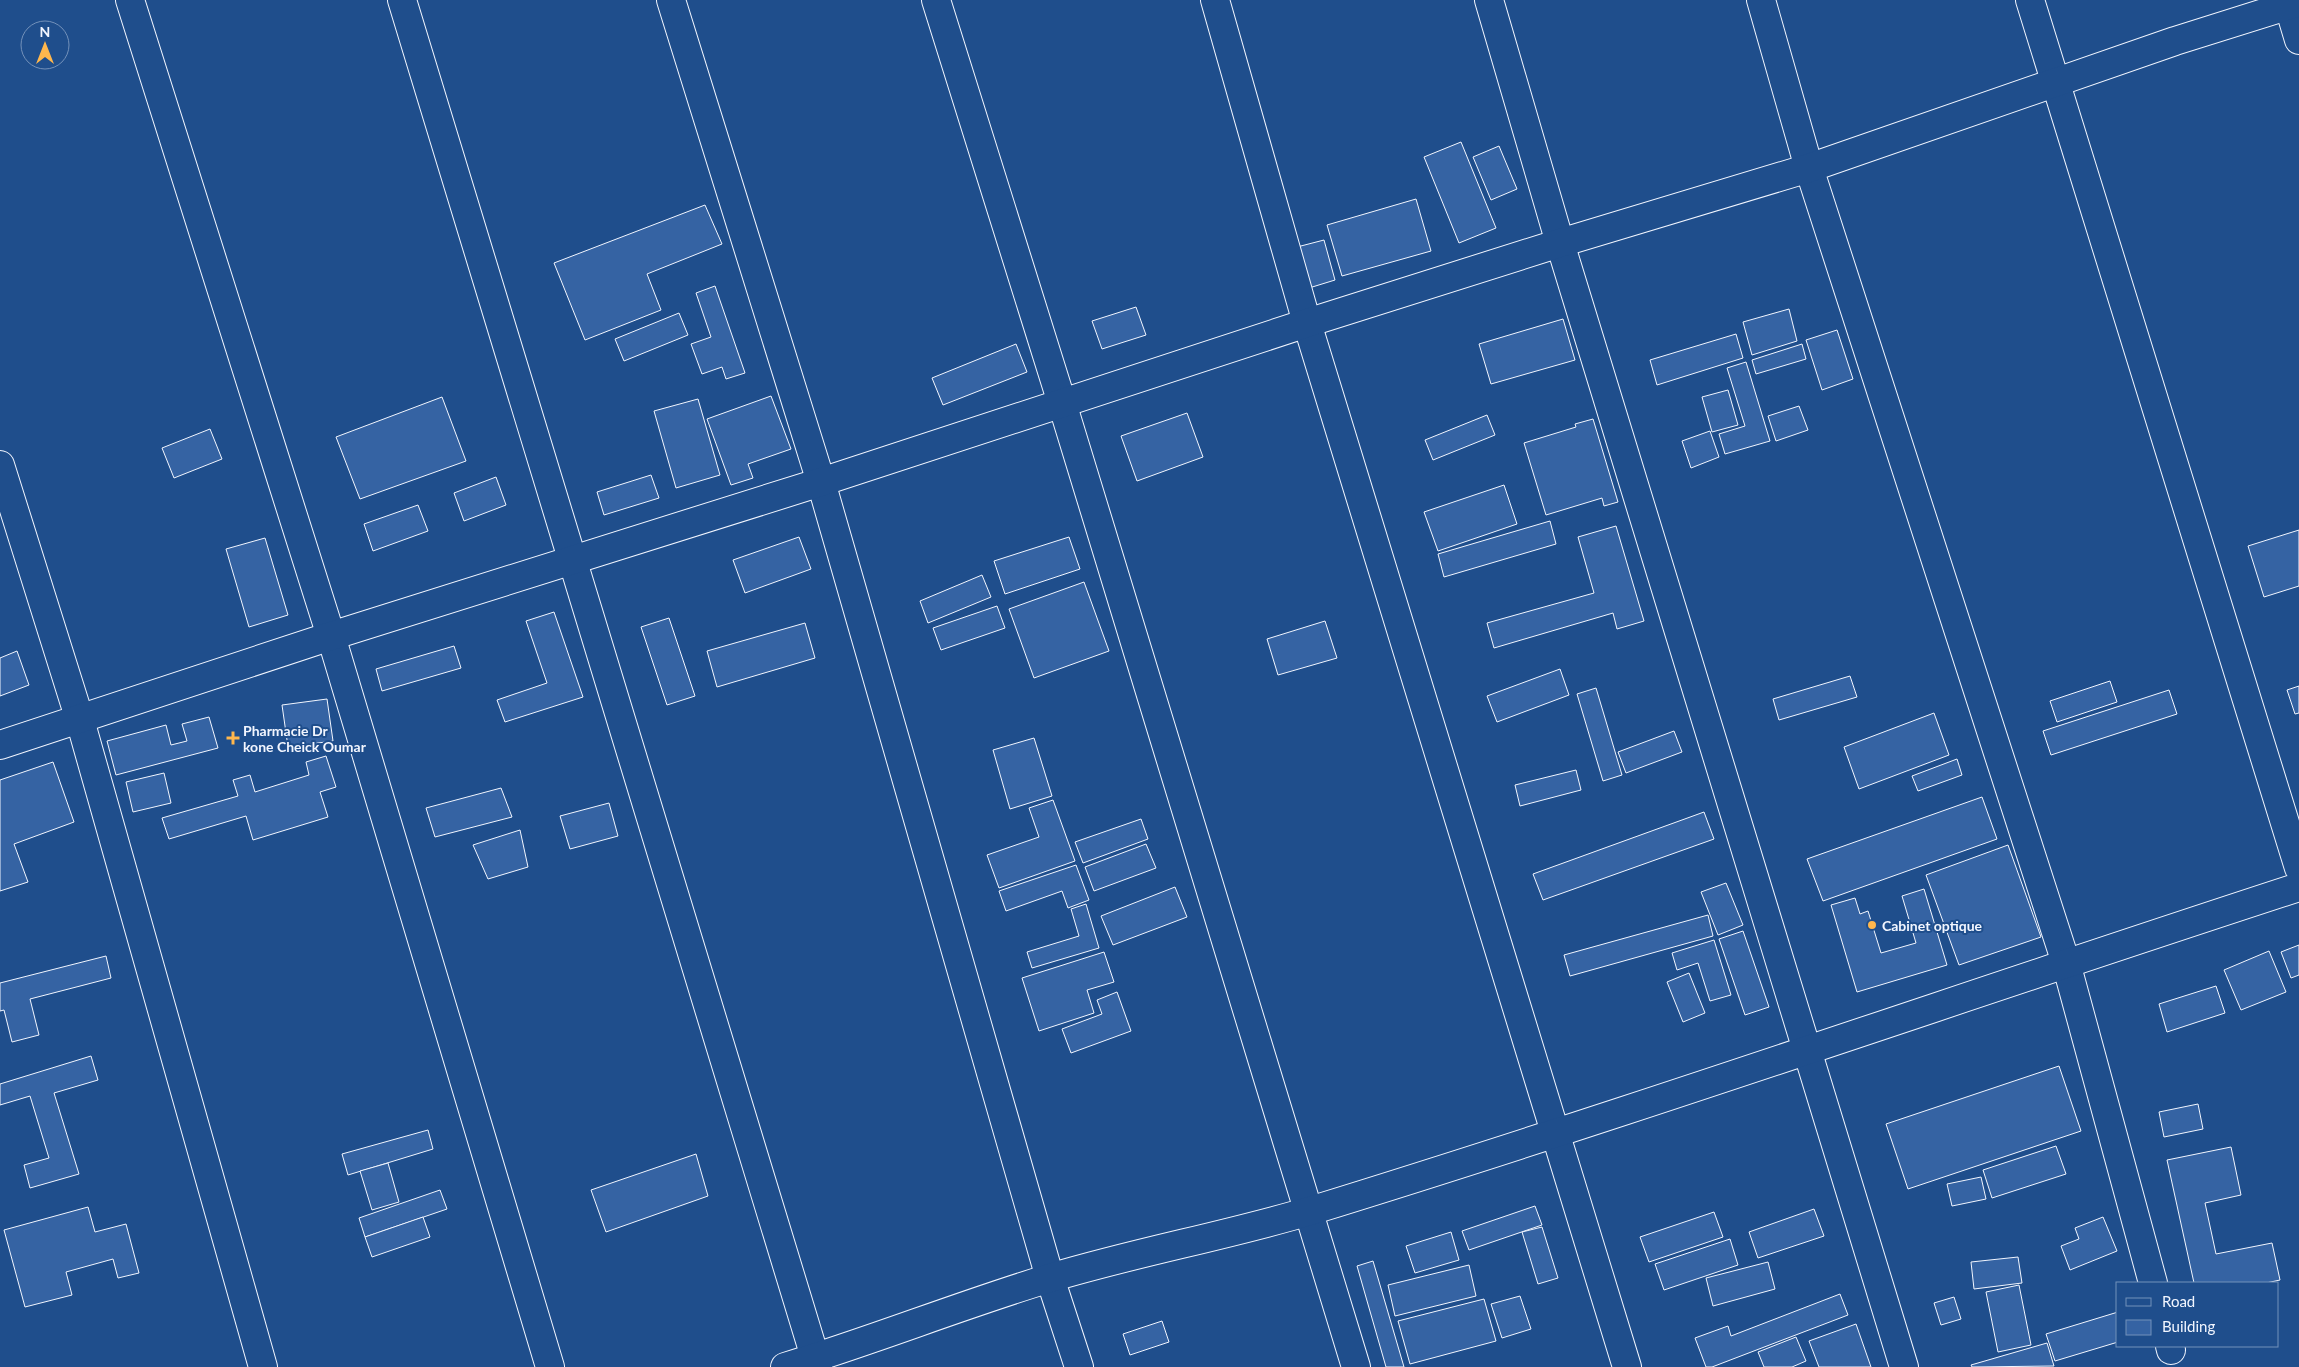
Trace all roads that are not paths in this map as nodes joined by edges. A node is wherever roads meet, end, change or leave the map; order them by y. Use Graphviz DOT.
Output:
graph roads {
  1 [pos="130,0"];
  2 [pos="402,0"];
  3 [pos="671,0"];
  4 [pos="936,0"];
  5 [pos="1216,0"];
  6 [pos="1489,0"];
  7 [pos="1760,0"];
  8 [pos="2030,0"];
  9 [pos="2292,2"];
  10 [pos="2299,40"];
  11 [pos="2055,83"];
  12 [pos="1809,168"];
  13 [pos="1560,243"];
  14 [pos="1307,323"];
  15 [pos="1062,403"];
  16 [pos="0,465"];
  17 [pos="821,482"];
  18 [pos="572,559"];
  19 [pos="330,636"];
  20 [pos="80,720"];
  21 [pos="0,745"];
  22 [pos="2299,868"];
  23 [pos="2299,887"];
  24 [pos="2066,963"];
  25 [pos="1806,1052"];
  26 [pos="1555,1133"];
  27 [pos="1307,1211"];
  28 [pos="1050,1278"];
  29 [pos="2153,1282"];
  30 [pos="816,1363"];
  31 [pos="263,1367"];
  32 [pos="550,1367"];
  33 [pos="785,1367"];
  34 [pos="1079,1367"];
  35 [pos="1356,1367"];
  36 [pos="1627,1367"];
  37 [pos="1904,1367"];
  1 -- 19 [label="street"];
  2 -- 18 [label="street"];
  3 -- 17 [label="street"];
  4 -- 15 [label="street"];
  5 -- 14 [label="street"];
  6 -- 13 [label="street"];
  7 -- 12 [label="street"];
  8 -- 11 [label="street"];
  9 -- 10 [label="street"];
  9 -- 11 [label="street"];
  11 -- 12 [label="street"];
  11 -- 22 [label="street"];
  12 -- 13 [label="street"];
  12 -- 24 [label="street"];
  13 -- 14 [label="street"];
  13 -- 25 [label="street"];
  14 -- 15 [label="street"];
  14 -- 26 [label="street"];
  15 -- 17 [label="street"];
  15 -- 27 [label="street"];
  16 -- 20 [label="street"];
  17 -- 18 [label="street"];
  17 -- 28 [label="street"];
  18 -- 19 [label="street"];
  18 -- 30 [label="street"];
  19 -- 20 [label="street"];
  19 -- 32 [label="street"];
  20 -- 21 [label="street"];
  20 -- 31 [label="street"];
  23 -- 24 [label="street"];
  24 -- 25 [label="street"];
  24 -- 29 [label="street"];
  25 -- 26 [label="street"];
  25 -- 37 [label="street"];
  26 -- 27 [label="street"];
  26 -- 36 [label="street"];
  27 -- 28 [label="street"];
  27 -- 35 [label="street"];
  28 -- 30 [label="street"];
  28 -- 34 [label="street"];
  30 -- 33 [label="street"];
}
